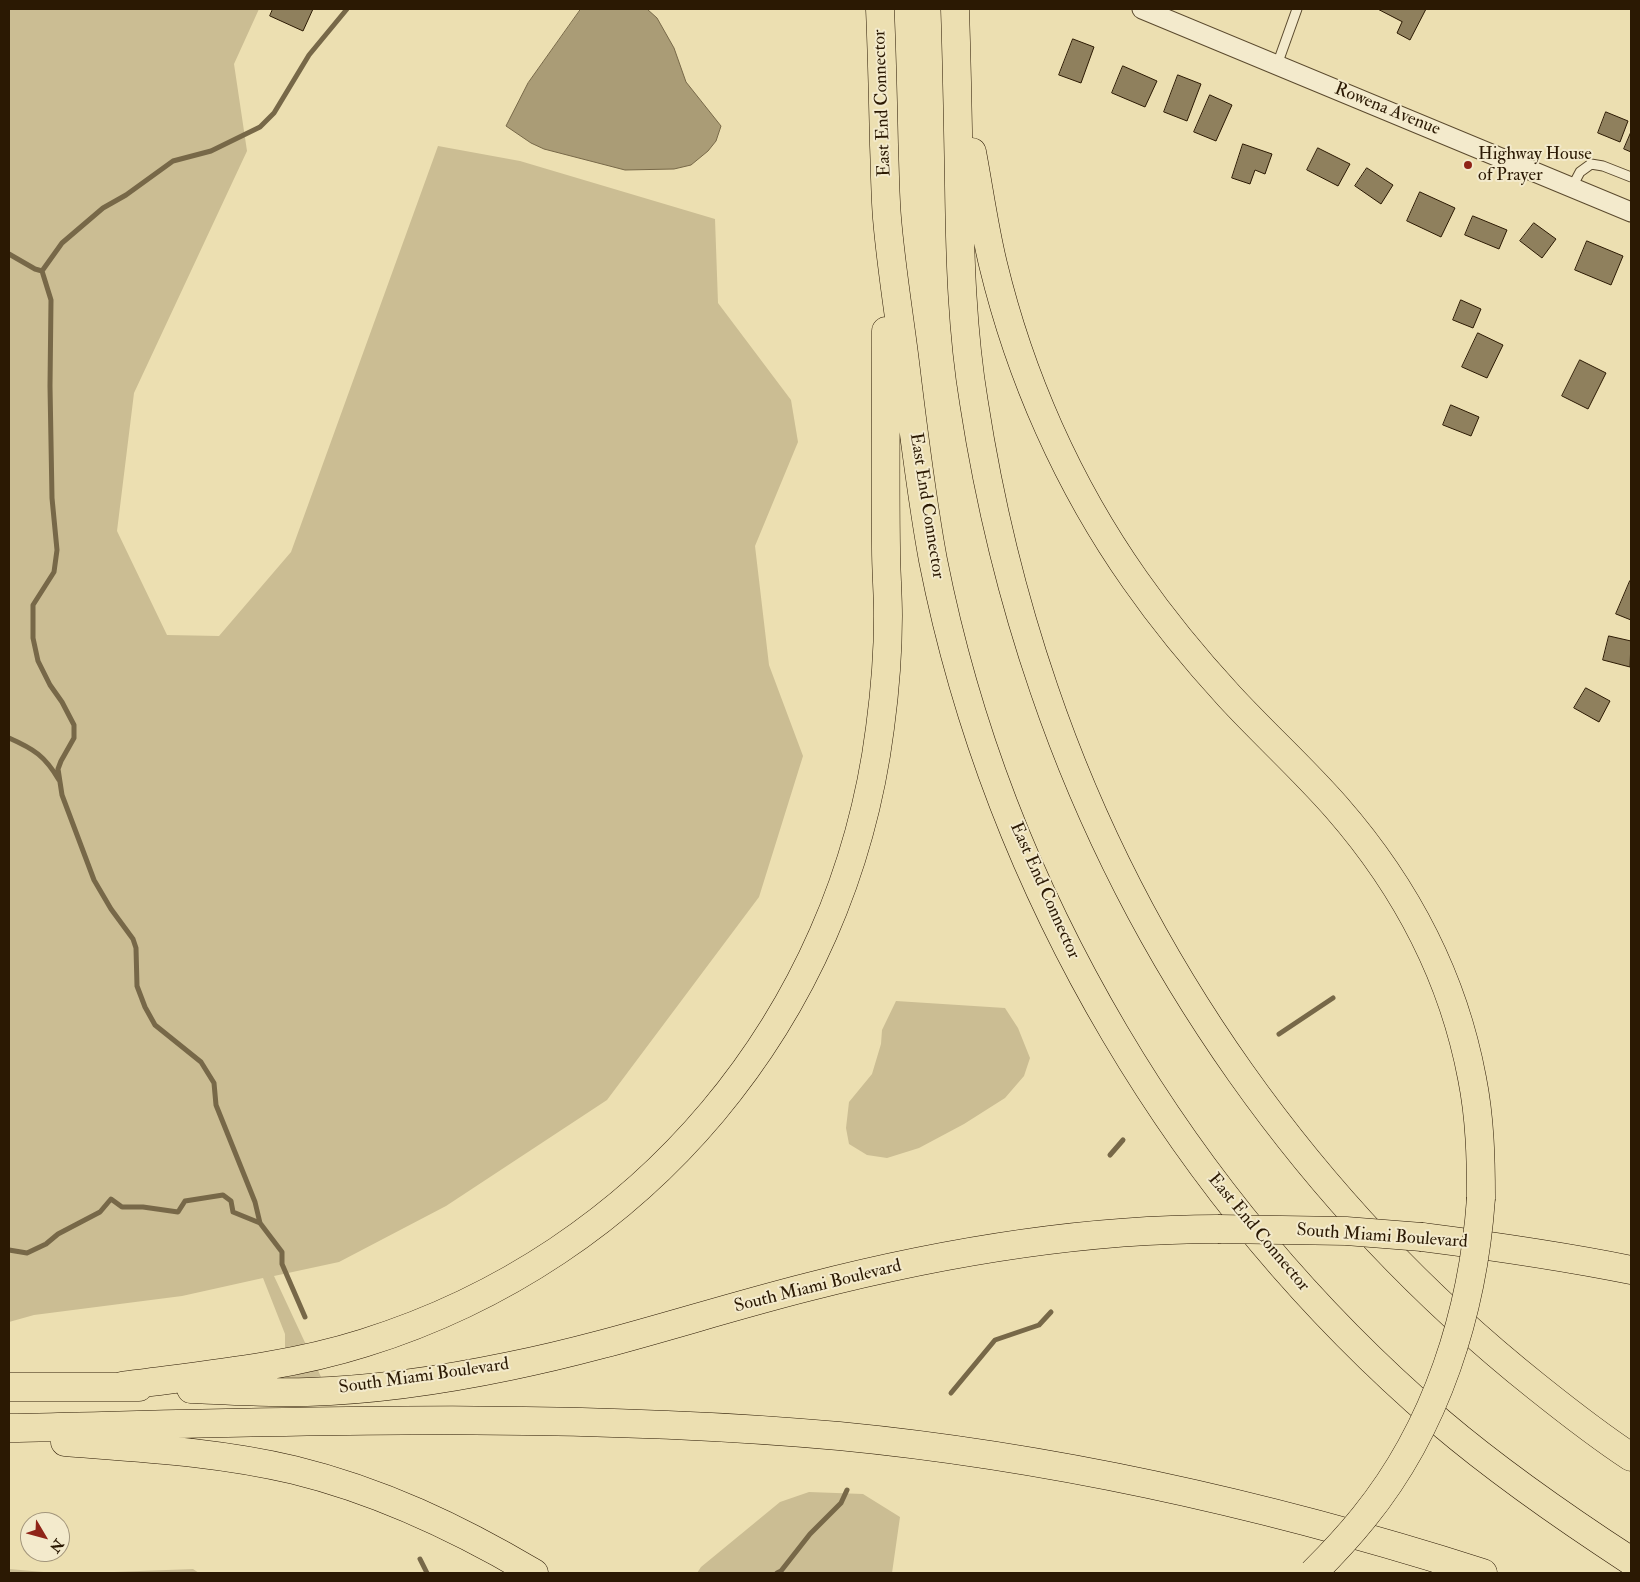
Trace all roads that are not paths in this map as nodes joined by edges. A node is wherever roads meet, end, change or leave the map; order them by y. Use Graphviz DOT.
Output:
graph roads {
  1 [pos="880,9"];
  2 [pos="955,9"];
  3 [pos="1142,9"];
  4 [pos="1297,9"];
  5 [pos="957,64"];
  6 [pos="1277,65"];
  7 [pos="1631,177"];
  8 [pos="1572,187"];
  9 [pos="1631,212"];
  10 [pos="886,216"];
  11 [pos="1631,1270"];
  12 [pos="121,1386"];
  13 [pos="9,1387"];
  14 [pos="9,1428"];
  15 [pos="9,1437"];
  16 [pos="1631,1457"];
  17 [pos="1299,1519"];
  18 [pos="1631,1561"];
  19 [pos="534,1573"];
  20 [pos="1313,1573"];
  21 [pos="1440,1573"];
  22 [pos="1483,1573"];
  1 -- 10 [label="highway, East End Connector"];
  2 -- 5 [label="highway"];
  3 -- 6 [label="street, Rowena Avenue"];
  4 -- 6 [label="lane"];
  5 -- 16 [label="highway"];
  5 -- 20 [label="highway, bridge"];
  6 -- 8 [label="street, Rowena Avenue"];
  7 -- 8 [label="lane"];
  8 -- 9 [label="street, Rowena Avenue"];
  10 -- 12 [label="highway"];
  10 -- 18 [label="highway, East End Connector"];
  11 -- 12 [label="highway, South Miami Boulevard, bridge"];
  12 -- 13 [label="highway, South Miami Boulevard"];
  14 -- 17 [label="highway, South Miami Boulevard"];
  15 -- 19 [label="highway"];
  17 -- 21 [label="highway"];
  17 -- 22 [label="highway, South Miami Boulevard"];
}
